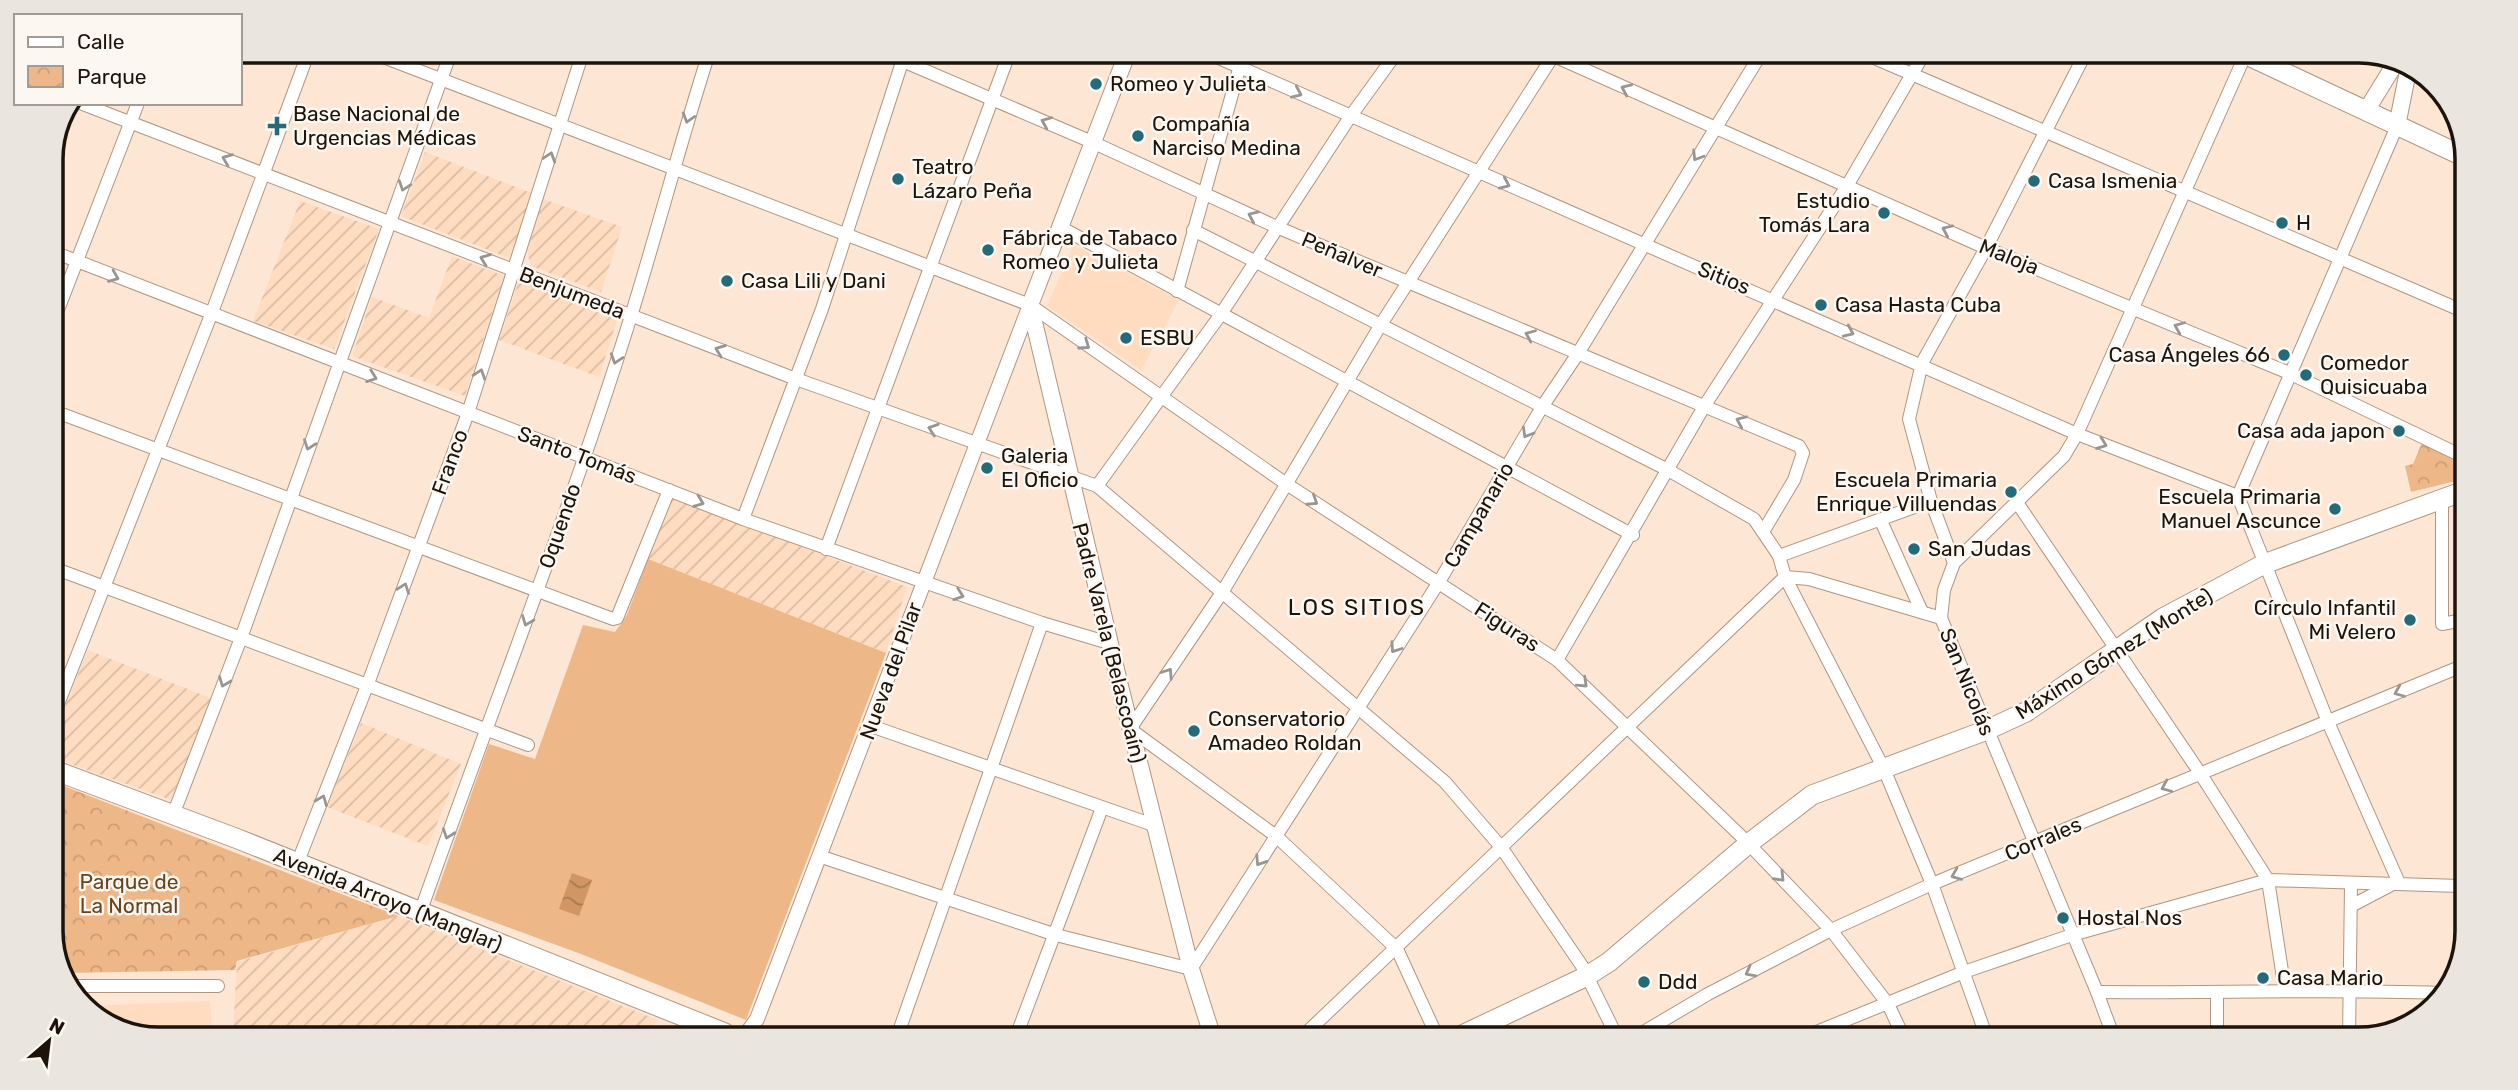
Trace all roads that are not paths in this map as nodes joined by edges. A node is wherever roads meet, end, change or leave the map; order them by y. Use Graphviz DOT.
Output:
graph roads {
  1 [pos="305,63"];
  2 [pos="400,63"];
  3 [pos="447,63"];
  4 [pos="580,63"];
  5 [pos="706,63"];
  6 [pos="902,63"];
  7 [pos="917,63"];
  8 [pos="1006,63"];
  9 [pos="1123,63"];
  10 [pos="1240,63"];
  11 [pos="1245,63"];
  12 [pos="1389,63"];
  13 [pos="1550,63"];
  14 [pos="1569,63"];
  15 [pos="1755,63"];
  16 [pos="1885,63"];
  17 [pos="1919,63"];
  18 [pos="2080,63"];
  19 [pos="2242,63"];
  20 [pos="2263,63"];
  21 [pos="2392,69"];
  22 [pos="1912,75"];
  23 [pos="2407,76"];
  24 [pos="441,79"];
  25 [pos="992,99"];
  26 [pos="86,105"];
  27 [pos="137,105"];
  28 [pos="2366,111"];
  29 [pos="1350,117"];
  30 [pos="131,121"];
  31 [pos="2397,126"];
  32 [pos="560,127"];
  33 [pos="1714,129"];
  34 [pos="2046,130"];
  35 [pos="1092,142"];
  36 [pos="2455,152"];
  37 [pos="672,170"];
  38 [pos="1479,173"];
  39 [pos="263,174"];
  40 [pos="1847,186"];
  41 [pos="2184,191"];
  42 [pos="1203,193"];
  43 [pos="391,223"];
  44 [pos="1060,227"];
  45 [pos="1279,228"];
  46 [pos="1194,230"];
  47 [pos="847,236"];
  48 [pos="1643,244"];
  49 [pos="1986,248"];
  50 [pos="63,256"];
  51 [pos="2340,258"];
  52 [pos="75,261"];
  53 [pos="1255,262"];
  54 [pos="931,268"];
  55 [pos="513,270"];
  56 [pos="1408,283"];
  57 [pos="1177,291"];
  58 [pos="63,294"];
  59 [pos="1774,299"];
  60 [pos="1030,305"];
  61 [pos="2133,307"];
  62 [pos="2455,307"];
  63 [pos="1221,314"];
  64 [pos="211,315"];
  65 [pos="631,316"];
  66 [pos="1380,326"];
  67 [pos="1577,355"];
  68 [pos="1922,363"];
  69 [pos="338,365"];
  70 [pos="2289,373"];
  71 [pos="796,379"];
  72 [pos="1348,383"];
  73 [pos="1161,398"];
  74 [pos="1706,405"];
  75 [pos="1542,407"];
  76 [pos="878,409"];
  77 [pos="468,413"];
  78 [pos="63,415"];
  79 [pos="2077,434"];
  80 [pos="977,444"];
  81 [pos="157,450"];
  82 [pos="2455,453"];
  83 [pos="584,457"];
  84 [pos="1506,468"];
  85 [pos="1668,470"];
  86 [pos="1068,474"];
  87 [pos="1285,483"];
  88 [pos="1097,486"];
  89 [pos="668,490"];
  90 [pos="2455,494"];
  91 [pos="2238,496"];
  92 [pos="289,498"];
  93 [pos="2442,498"];
  94 [pos="1931,501"];
  95 [pos="2016,501"];
  96 [pos="743,519"];
  97 [pos="1881,521"];
  98 [pos="1763,532"];
  99 [pos="1633,535"];
  100 [pos="419,547"];
  101 [pos="825,549"];
  102 [pos="1779,556"];
  103 [pos="1954,563"];
  104 [pos="2264,564"];
  105 [pos="63,572"];
  106 [pos="1785,576"];
  107 [pos="923,582"];
  108 [pos="1439,582"];
  109 [pos="104,587"];
  110 [pos="538,591"];
  111 [pos="1223,591"];
  112 [pos="1922,612"];
  113 [pos="1941,618"];
  114 [pos="2455,622"];
  115 [pos="1042,624"];
  116 [pos="241,638"];
  117 [pos="1109,643"];
  118 [pos="2116,652"];
  119 [pos="1557,660"];
  120 [pos="2455,669"];
  121 [pos="367,686"];
  122 [pos="63,691"];
  123 [pos="1356,707"];
  124 [pos="2328,722"];
  125 [pos="1628,725"];
  126 [pos="871,726"];
  127 [pos="1130,729"];
  128 [pos="485,730"];
  129 [pos="1987,730"];
  130 [pos="528,745"];
  131 [pos="993,769"];
  132 [pos="1884,769"];
  133 [pos="2200,773"];
  134 [pos="63,774"];
  135 [pos="1102,807"];
  136 [pos="173,815"];
  137 [pos="1156,826"];
  138 [pos="1276,836"];
  139 [pos="1748,844"];
  140 [pos="2034,844"];
  141 [pos="1501,846"];
  142 [pos="819,856"];
  143 [pos="297,864"];
  144 [pos="2268,880"];
  145 [pos="2396,883"];
  146 [pos="1932,884"];
  147 [pos="2351,885"];
  148 [pos="2455,886"];
  149 [pos="947,899"];
  150 [pos="2351,906"];
  151 [pos="420,914"];
  152 [pos="1831,930"];
  153 [pos="2072,934"];
  154 [pos="1056,935"];
  155 [pos="1397,949"];
  156 [pos="1191,970"];
  157 [pos="1964,972"];
  158 [pos="1587,976"];
  159 [pos="81,986"];
  160 [pos="218,986"];
  161 [pos="2348,990"];
  162 [pos="2285,991"];
  163 [pos="2097,992"];
  164 [pos="2217,993"];
  165 [pos="2432,993"];
  166 [pos="1888,1004"];
  167 [pos="709,1027"];
  168 [pos="751,1027"];
  169 [pos="901,1027"];
  170 [pos="1020,1027"];
  171 [pos="1209,1027"];
  172 [pos="1313,1027"];
  173 [pos="1433,1027"];
  174 [pos="1479,1027"];
  175 [pos="1612,1027"];
  176 [pos="1652,1027"];
  177 [pos="1829,1027"];
  178 [pos="1899,1027"];
  179 [pos="1983,1027"];
  180 [pos="2110,1027"];
  181 [pos="2217,1027"];
  182 [pos="2349,1027"];
  1 -- 39 [label="street"];
  2 -- 24 [label="street, Figuras"];
  3 -- 24 [label="street"];
  4 -- 32 [label="street, Franco"];
  5 -- 37 [label="street, Oquendo, one-way"];
  6 -- 47 [label="street"];
  7 -- 25 [label="street, Peñalver"];
  8 -- 25 [label="street"];
  9 -- 35 [label="main road"];
  10 -- 42 [label="street"];
  11 -- 29 [label="street, Sitios, one-way"];
  12 -- 29 [label="street"];
  13 -- 38 [label="street"];
  33 -- 14 [label="street, Maloja, one-way"];
  15 -- 33 [label="street, Campanario"];
  16 -- 22 [label="street"];
  17 -- 22 [label="street"];
  18 -- 34 [label="street"];
  19 -- 41 [label="street"];
  20 -- 28 [label="main road"];
  21 -- 28 [label="main road"];
  22 -- 34 [label="street"];
  22 -- 40 [label="street"];
  23 -- 31 [label="main road"];
  24 -- 32 [label="street, Figuras"];
  24 -- 43 [label="street, one-way"];
  35 -- 25 [label="street, Peñalver, one-way"];
  25 -- 54 [label="street"];
  26 -- 30 [label="street, Benjumeda"];
  27 -- 30 [label="street"];
  28 -- 31 [label="main road"];
  29 -- 38 [label="street, Sitios"];
  29 -- 45 [label="street"];
  39 -- 30 [label="street, Benjumeda, one-way"];
  30 -- 52 [label="street"];
  31 -- 36 [label="main road"];
  31 -- 51 [label="street"];
  32 -- 37 [label="street, Figuras"];
  55 -- 32 [label="street, Franco, one-way"];
  33 -- 40 [label="street, Maloja"];
  33 -- 48 [label="street, Campanario, one-way"];
  34 -- 41 [label="street"];
  34 -- 49 [label="street"];
  35 -- 42 [label="street, Peñalver"];
  35 -- 44 [label="main road"];
  37 -- 47 [label="street, Figuras"];
  37 -- 65 [label="street, Oquendo"];
  38 -- 48 [label="street, Sitios, one-way"];
  38 -- 56 [label="street"];
  39 -- 43 [label="street, Benjumeda"];
  39 -- 64 [label="street"];
  49 -- 40 [label="street, Maloja, one-way"];
  40 -- 59 [label="street"];
  41 -- 51 [label="street"];
  41 -- 61 [label="street"];
  45 -- 42 [label="street, Peñalver, one-way"];
  42 -- 46 [label="street"];
  55 -- 43 [label="street, Benjumeda, one-way"];
  43 -- 69 [label="street"];
  44 -- 57 [label="street"];
  44 -- 60 [label="main road"];
  45 -- 53 [label="street"];
  45 -- 56 [label="street, Peñalver"];
  46 -- 53 [label="street"];
  46 -- 57 [label="street"];
  47 -- 54 [label="street, Figuras"];
  47 -- 71 [label="street"];
  48 -- 59 [label="street, Sitios"];
  48 -- 67 [label="street, Campanario"];
  49 -- 61 [label="street, Maloja"];
  49 -- 68 [label="street"];
  50 -- 52 [label="street, Santo Tomás"];
  51 -- 62 [label="street"];
  51 -- 70 [label="street"];
  52 -- 58 [label="street"];
  52 -- 64 [label="street, Santo Tomás, one-way"];
  53 -- 63 [label="street"];
  53 -- 66 [label="street"];
  54 -- 60 [label="street, Figuras"];
  54 -- 76 [label="street"];
  55 -- 65 [label="street, Benjumeda"];
  77 -- 55 [label="street, Franco, one-way"];
  56 -- 66 [label="street"];
  67 -- 56 [label="street, Peñalver, one-way"];
  57 -- 63 [label="street"];
  59 -- 68 [label="street, Sitios, one-way"];
  59 -- 74 [label="street"];
  60 -- 73 [label="street, Figuras, one-way"];
  60 -- 80 [label="street, Nueva del Pilar"];
  60 -- 86 [label="main road, Padre Varela (Belascoaín)"];
  70 -- 61 [label="street, Maloja, one-way"];
  61 -- 79 [label="street"];
  63 -- 72 [label="street"];
  63 -- 73 [label="street"];
  64 -- 69 [label="street, Santo Tomás"];
  64 -- 81 [label="street"];
  71 -- 65 [label="street, Benjumeda, one-way"];
  65 -- 83 [label="street, Oquendo, one-way"];
  66 -- 72 [label="street"];
  66 -- 75 [label="street"];
  67 -- 74 [label="street, Peñalver"];
  67 -- 75 [label="street, Campanario"];
  68 -- 79 [label="street, Sitios"];
  68 -- 94 [label="street"];
  69 -- 77 [label="street, Santo Tomás, one-way"];
  69 -- 92 [label="street, one-way"];
  70 -- 82 [label="street, Maloja"];
  70 -- 91 [label="street"];
  71 -- 76 [label="street, Benjumeda"];
  71 -- 96 [label="street"];
  72 -- 84 [label="street"];
  72 -- 87 [label="street"];
  73 -- 87 [label="street, Figuras"];
  73 -- 88 [label="street"];
  74 -- 85 [label="street"];
  98 -- 74 [label="street, Peñalver, one-way"];
  75 -- 84 [label="street, Campanario, one-way"];
  75 -- 85 [label="street"];
  80 -- 76 [label="street, Benjumeda, one-way"];
  76 -- 101 [label="street"];
  77 -- 83 [label="street, Santo Tomás"];
  77 -- 100 [label="street, Franco"];
  78 -- 81 [label="street"];
  79 -- 91 [label="street, Sitios, one-way"];
  79 -- 95 [label="street"];
  80 -- 86 [label="street, Benjumeda"];
  80 -- 107 [label="street, Nueva del Pilar"];
  81 -- 92 [label="street"];
  81 -- 109 [label="street"];
  83 -- 89 [label="street, Santo Tomás"];
  83 -- 110 [label="street, Oquendo"];
  84 -- 99 [label="street"];
  84 -- 108 [label="street, Campanario"];
  85 -- 98 [label="street"];
  85 -- 99 [label="street"];
  86 -- 88 [label="street, Benjumeda"];
  86 -- 117 [label="main road, Padre Varela (Belascoaín)"];
  87 -- 108 [label="street, Figuras, one-way"];
  87 -- 111 [label="street"];
  88 -- 111 [label="street, Benjumeda"];
  89 -- 96 [label="street, Santo Tomás, one-way"];
  89 -- 110 [label="street"];
  90 -- 93 [label="main road, Máximo Gómez (Monte)"];
  91 -- 104 [label="street"];
  92 -- 100 [label="street"];
  92 -- 116 [label="street"];
  93 -- 104 [label="main road, Máximo Gómez (Monte)"];
  93 -- 114 [label="street"];
  94 -- 97 [label="street"];
  94 -- 103 [label="street"];
  95 -- 103 [label="street"];
  95 -- 118 [label="street"];
  96 -- 101 [label="street, Santo Tomás"];
  97 -- 102 [label="street"];
  97 -- 112 [label="street"];
  98 -- 102 [label="street"];
  99 -- 119 [label="street"];
  100 -- 110 [label="street"];
  121 -- 100 [label="street, Franco, one-way"];
  101 -- 107 [label="street, Santo Tomás"];
  102 -- 106 [label="street"];
  103 -- 113 [label="street, San Nicolás"];
  104 -- 118 [label="main road, Máximo Gómez (Monte)"];
  104 -- 124 [label="street"];
  105 -- 109 [label="street"];
  106 -- 112 [label="street"];
  106 -- 125 [label="street"];
  106 -- 132 [label="street"];
  107 -- 115 [label="street, Santo Tomás, one-way"];
  107 -- 126 [label="street, Nueva del Pilar"];
  108 -- 119 [label="street, Figuras"];
  108 -- 123 [label="street, Campanario, one-way"];
  109 -- 116 [label="street"];
  109 -- 122 [label="street"];
  110 -- 128 [label="street, Oquendo, one-way"];
  111 -- 123 [label="street, Benjumeda"];
  127 -- 111 [label="street, one-way"];
  112 -- 113 [label="street"];
  113 -- 129 [label="street, San Nicolás"];
  115 -- 117 [label="street, Santo Tomás"];
  115 -- 131 [label="street"];
  116 -- 121 [label="street"];
  116 -- 136 [label="street, one-way"];
  117 -- 127 [label="main road, Padre Varela (Belascoaín)"];
  118 -- 129 [label="main road, Máximo Gómez (Monte)"];
  118 -- 133 [label="street"];
  119 -- 125 [label="street, Figuras, one-way"];
  120 -- 124 [label="street, Corrales, one-way"];
  121 -- 128 [label="street"];
  143 -- 121 [label="street, Franco, one-way"];
  123 -- 138 [label="street, Campanario"];
  123 -- 141 [label="street, Benjumeda"];
  124 -- 133 [label="street, Corrales"];
  124 -- 145 [label="street"];
  125 -- 139 [label="street, Figuras"];
  125 -- 141 [label="street"];
  126 -- 131 [label="street"];
  126 -- 142 [label="street, Nueva del Pilar"];
  127 -- 137 [label="main road, Padre Varela (Belascoaín)"];
  127 -- 138 [label="street"];
  128 -- 130 [label="street"];
  128 -- 151 [label="street, Oquendo, one-way"];
  129 -- 132 [label="main road, Máximo Gómez (Monte)"];
  129 -- 140 [label="street, San Nicolás"];
  131 -- 135 [label="street"];
  131 -- 149 [label="street"];
  132 -- 139 [label="main road, Máximo Gómez (Monte)"];
  132 -- 146 [label="street"];
  133 -- 140 [label="street, Corrales, one-way"];
  133 -- 144 [label="street"];
  134 -- 136 [label="main road, Avenida Arroyo (Manglar)"];
  135 -- 137 [label="street"];
  135 -- 154 [label="street"];
  136 -- 143 [label="main road, Avenida Arroyo (Manglar)"];
  137 -- 156 [label="main road, Padre Varela (Belascoaín)"];
  138 -- 155 [label="street"];
  138 -- 156 [label="street, Campanario, one-way"];
  139 -- 152 [label="street, Figuras, one-way"];
  139 -- 158 [label="main road, Máximo Gómez (Monte)"];
  140 -- 146 [label="street, Corrales, one-way"];
  140 -- 153 [label="street, San Nicolás"];
  141 -- 155 [label="street"];
  141 -- 158 [label="street, Benjumeda"];
  142 -- 149 [label="street"];
  142 -- 168 [label="street, Nueva del Pilar"];
  143 -- 151 [label="main road, Avenida Arroyo (Manglar)"];
  144 -- 147 [label="street"];
  144 -- 153 [label="street"];
  144 -- 162 [label="street"];
  145 -- 147 [label="street"];
  145 -- 148 [label="street"];
  145 -- 150 [label="street"];
  146 -- 152 [label="street, Corrales"];
  146 -- 157 [label="street"];
  147 -- 150 [label="street"];
  149 -- 154 [label="street"];
  149 -- 169 [label="street"];
  150 -- 161 [label="street"];
  151 -- 167 [label="main road, Avenida Arroyo (Manglar)"];
  152 -- 166 [label="street, Figuras"];
  152 -- 176 [label="street, Corrales, one-way"];
  153 -- 157 [label="street"];
  153 -- 163 [label="street, San Nicolás"];
  154 -- 156 [label="street"];
  154 -- 170 [label="street"];
  155 -- 172 [label="street"];
  155 -- 173 [label="street"];
  156 -- 171 [label="main road, Padre Varela (Belascoaín)"];
  157 -- 166 [label="street"];
  157 -- 179 [label="street"];
  158 -- 174 [label="main road, Máximo Gómez (Monte)"];
  158 -- 175 [label="street, Benjumeda"];
  159 -- 160 [label="street"];
  161 -- 162 [label="street"];
  161 -- 165 [label="street"];
  161 -- 182 [label="street"];
  162 -- 164 [label="street"];
  163 -- 164 [label="street"];
  163 -- 180 [label="street, San Nicolás"];
  164 -- 181 [label="street"];
  166 -- 177 [label="street"];
  166 -- 178 [label="street, Figuras"];
}
